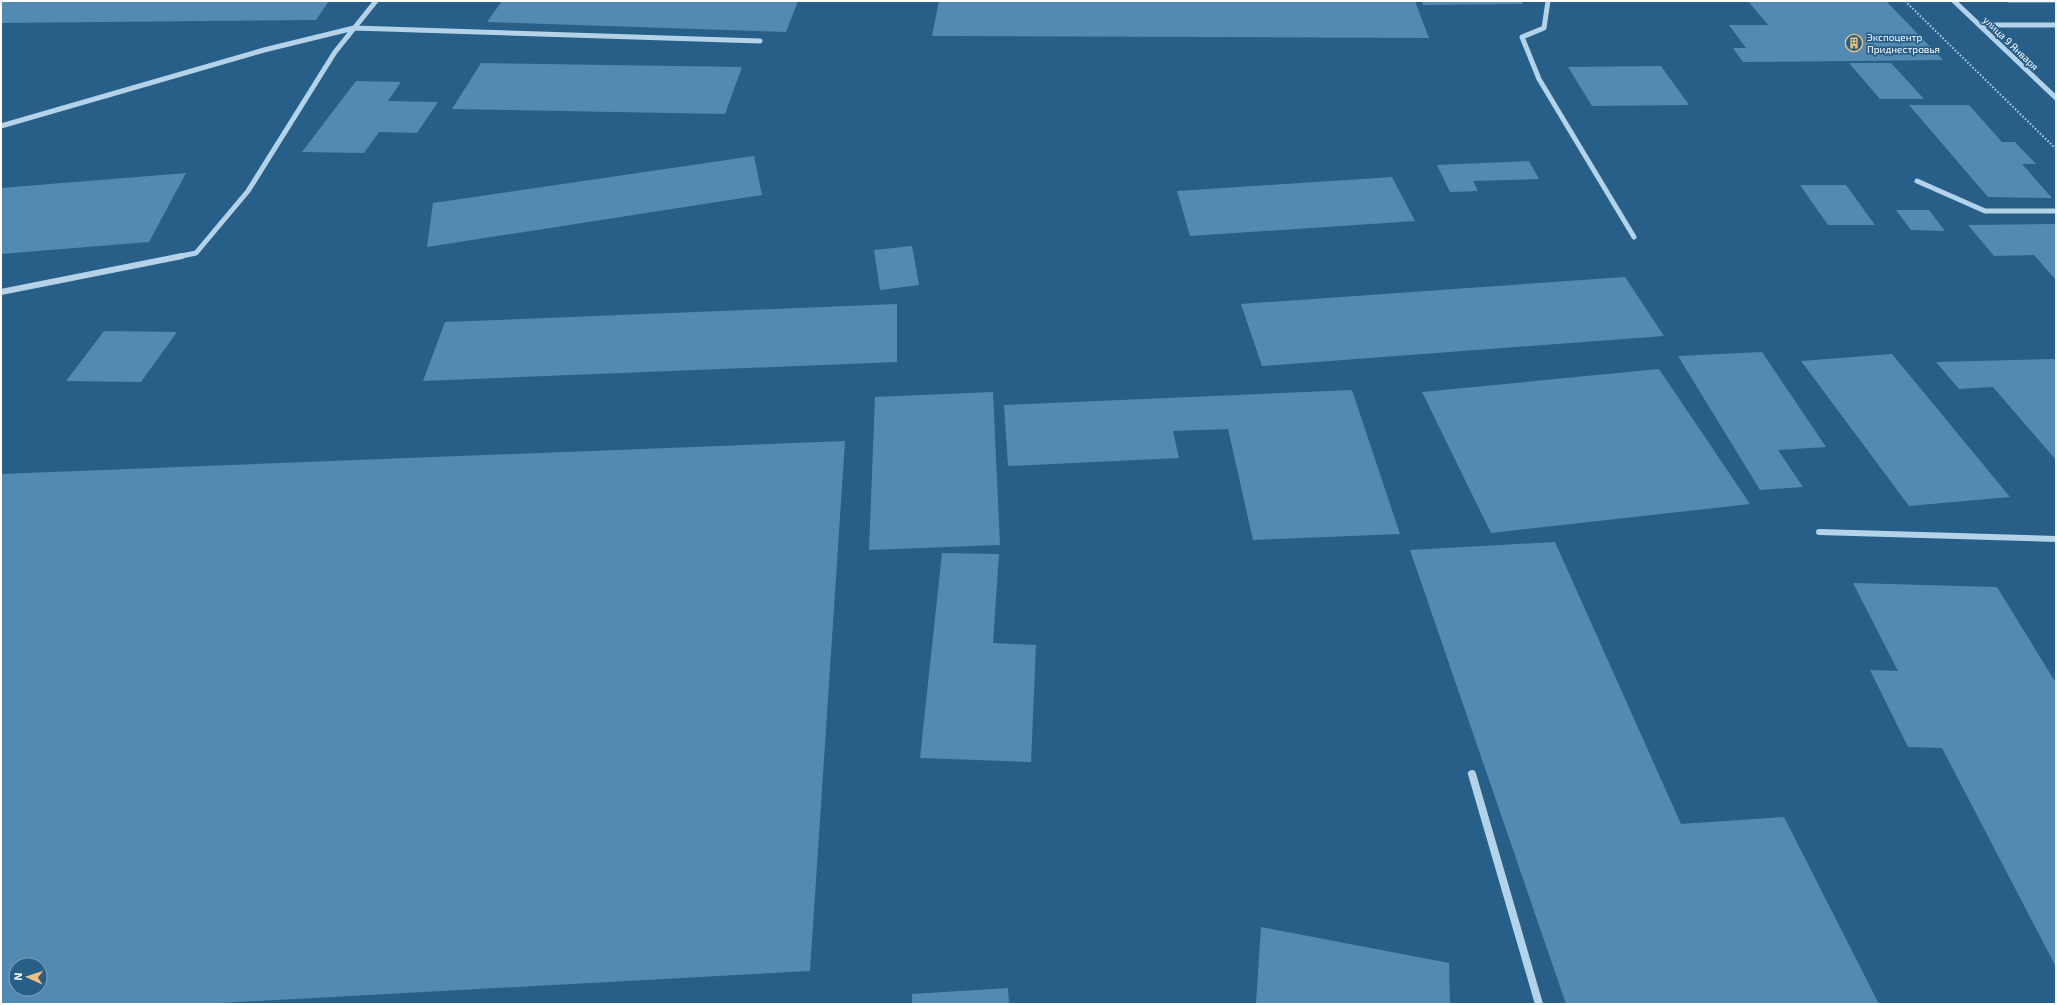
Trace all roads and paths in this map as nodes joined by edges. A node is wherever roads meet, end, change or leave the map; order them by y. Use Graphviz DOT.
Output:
graph roads {
  1 [pos="376,1"];
  2 [pos="1548,1"];
  3 [pos="1905,1"];
  4 [pos="1954,1"];
  5 [pos="1980,25"];
  6 [pos="2056,25"];
  7 [pos="354,28"];
  8 [pos="760,42"];
  9 [pos="2056,98"];
  10 [pos="1,126"];
  11 [pos="2056,149"];
  12 [pos="1917,181"];
  13 [pos="2056,211"];
  14 [pos="1634,237"];
  15 [pos="1,292"];
  16 [pos="1819,532"];
  17 [pos="2056,539"];
  18 [pos="1472,774"];
  19 [pos="1539,1004"];
  1 -- 7 [label="street"];
  2 -- 14 [label="street"];
  3 -- 11 [label="path"];
  4 -- 5 [label="street, улица 9 Января"];
  5 -- 6 [label="street"];
  5 -- 9 [label="street, улица 9 Января"];
  7 -- 8 [label="street"];
  7 -- 10 [label="street"];
  7 -- 15 [label="street"];
  12 -- 13 [label="street"];
  16 -- 17 [label="street"];
  18 -- 19 [label="street"];
}
